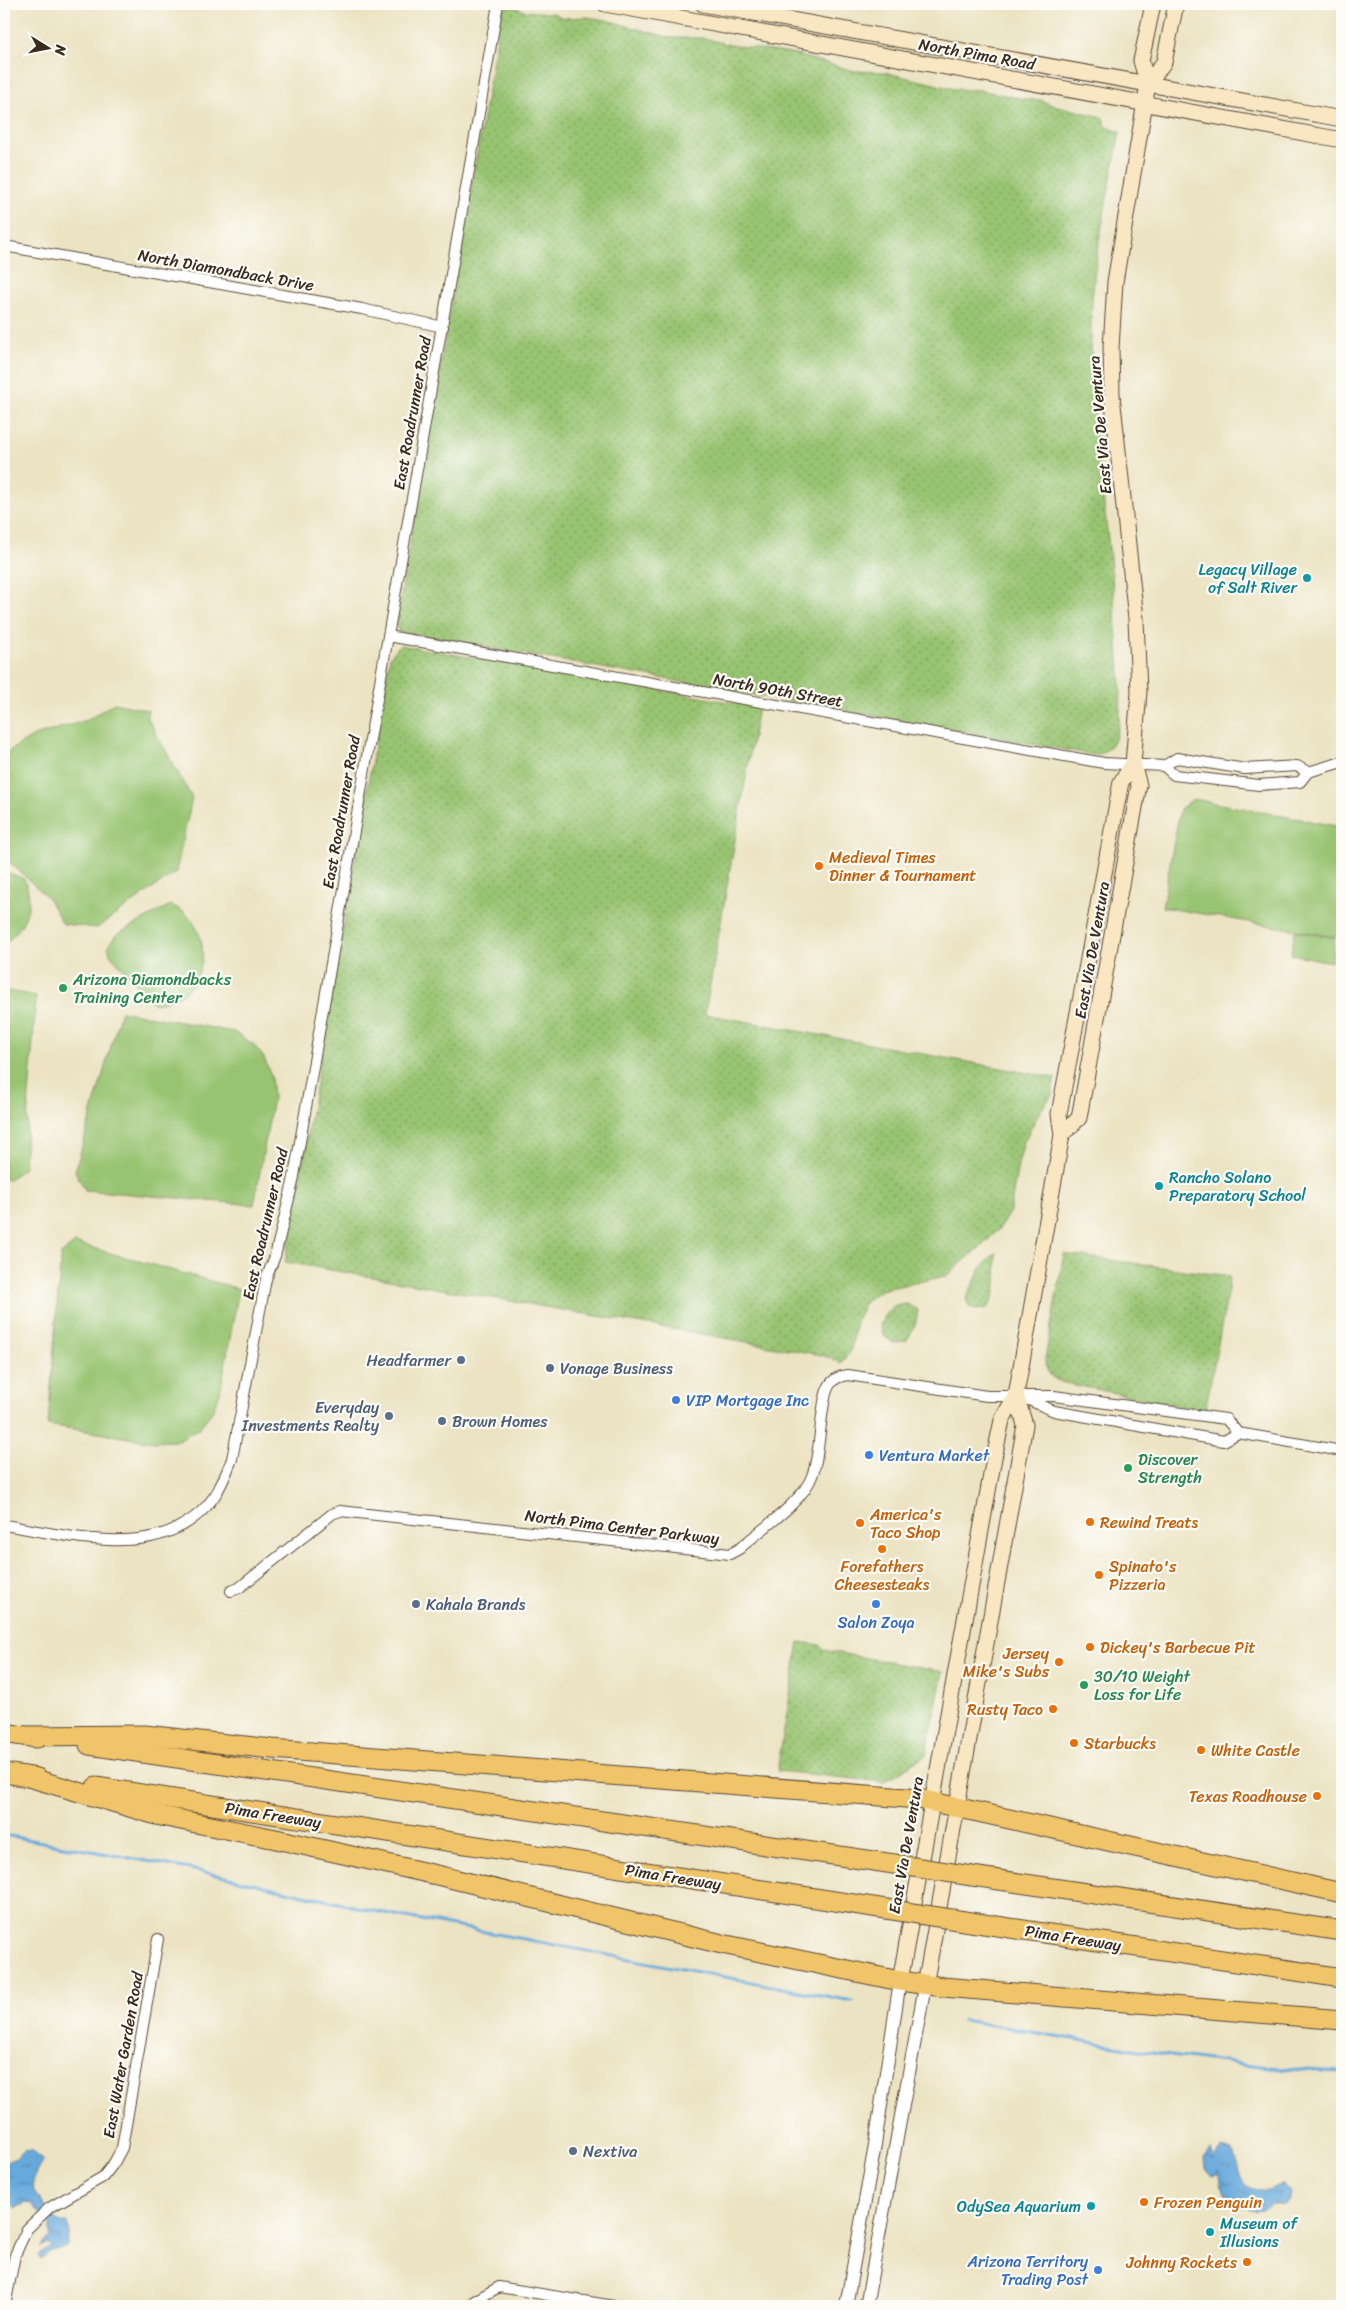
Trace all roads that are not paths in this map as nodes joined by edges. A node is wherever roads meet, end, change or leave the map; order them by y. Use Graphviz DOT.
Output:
graph roads {
  1 [pos="498,4"];
  2 [pos="604,4"];
  3 [pos="704,4"];
  4 [pos="1153,4"];
  5 [pos="1176,4"];
  6 [pos="1148,84"];
  7 [pos="1146,104"];
  8 [pos="1342,119"];
  9 [pos="1342,140"];
  10 [pos="4,246"];
  11 [pos="443,327"];
  12 [pos="388,636"];
  13 [pos="1342,762"];
  14 [pos="1133,764"];
  15 [pos="1164,766"];
  16 [pos="1308,772"];
  17 [pos="1062,1135"];
  18 [pos="1016,1395"];
  19 [pos="1238,1433"];
  20 [pos="1342,1451"];
  21 [pos="4,1525"];
  22 [pos="230,1591"];
  23 [pos="4,1733"];
  24 [pos="26,1736"];
  25 [pos="4,1773"];
  26 [pos="25,1776"];
  27 [pos="933,1801"];
  28 [pos="958,1806"];
  29 [pos="1342,1893"];
  30 [pos="1342,1931"];
  31 [pos="158,1938"];
  32 [pos="1342,1978"];
  33 [pos="900,1982"];
  34 [pos="925,1986"];
  35 [pos="1342,2020"];
  36 [pos="5,2306"];
  37 [pos="472,2306"];
  38 [pos="614,2306"];
  39 [pos="846,2306"];
  40 [pos="866,2306"];
  1 -- 11 [label="street, East Roadrunner Road"];
  2 -- 7 [label="main road, North Pima Road"];
  3 -- 6 [label="main road, North Pima Road"];
  4 -- 6 [label="main road, East Via De Ventura"];
  5 -- 6 [label="main road"];
  6 -- 7 [label="main road, East Via De Ventura"];
  6 -- 8 [label="main road, North Pima Road"];
  7 -- 9 [label="main road, North Pima Road"];
  7 -- 14 [label="main road, East Via De Ventura"];
  10 -- 11 [label="street, North Diamondback Drive"];
  11 -- 12 [label="street, East Roadrunner Road"];
  12 -- 14 [label="street, North 90th Street"];
  12 -- 21 [label="street, East Roadrunner Road"];
  13 -- 16 [label="street, North 90th Street"];
  14 -- 15 [label="street, North 90th Street"];
  14 -- 17 [label="main road, East Via De Ventura"];
  14 -- 17 [label="main road, East Via De Ventura"];
  15 -- 16 [label="street, North 90th Street"];
  15 -- 16 [label="street, North 90th Street"];
  17 -- 18 [label="main road, East Via De Ventura"];
  18 -- 19 [label="street, North Pima Center Parkway"];
  18 -- 19 [label="street, North Pima Center Parkway"];
  18 -- 22 [label="street, North Pima Center Parkway"];
  18 -- 27 [label="main road, East Via De Ventura"];
  18 -- 28 [label="main road, East Via De Ventura"];
  19 -- 20 [label="street, North Pima Center Parkway"];
  23 -- 24 [label="highway"];
  24 -- 27 [label="highway"];
  24 -- 30 [label="highway, bridge"];
  25 -- 26 [label="highway, Pima Freeway"];
  26 -- 32 [label="highway, Pima Freeway, bridge"];
  26 -- 33 [label="highway"];
  27 -- 28 [label="highway"];
  27 -- 33 [label="main road, East Via De Ventura"];
  28 -- 29 [label="highway"];
  28 -- 34 [label="main road, East Via De Ventura"];
  31 -- 36 [label="street, East Water Garden Road"];
  33 -- 34 [label="highway"];
  33 -- 39 [label="street, East Via De Ventura"];
  34 -- 35 [label="highway"];
  34 -- 40 [label="street, East Via De Ventura"];
  37 -- 38 [label="street"];
}
